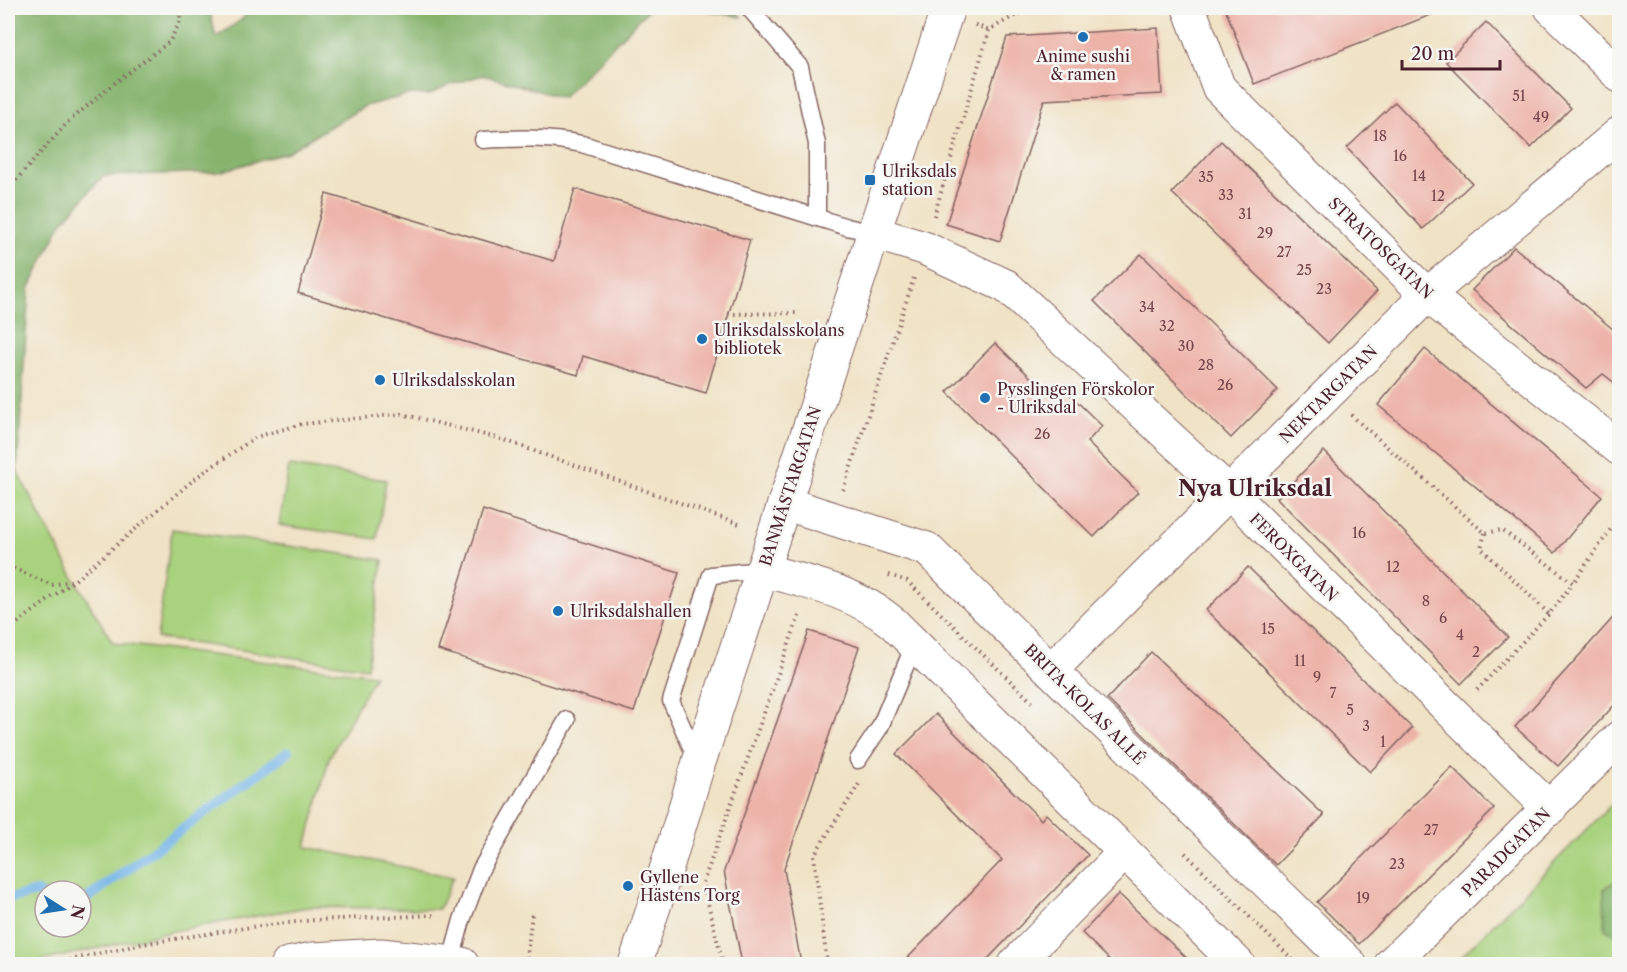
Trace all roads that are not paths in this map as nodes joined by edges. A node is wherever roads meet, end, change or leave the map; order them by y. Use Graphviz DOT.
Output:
graph roads {
  1 [pos="749,8"];
  2 [pos="948,8"];
  3 [pos="1189,8"];
  4 [pos="1551,8"];
  5 [pos="1620,76"];
  6 [pos="1620,133"];
  7 [pos="483,140"];
  8 [pos="817,218"];
  9 [pos="874,233"];
  10 [pos="1427,294"];
  11 [pos="1620,449"];
  12 [pos="1229,492"];
  13 [pos="784,503"];
  14 [pos="762,570"];
  15 [pos="914,645"];
  16 [pos="1051,670"];
  17 [pos="567,720"];
  18 [pos="1620,737"];
  19 [pos="699,762"];
  20 [pos="861,768"];
  21 [pos="1550,809"];
  22 [pos="1124,853"];
  23 [pos="288,964"];
  24 [pos="456,964"];
  25 [pos="635,964"];
  26 [pos="1016,964"];
  27 [pos="1238,964"];
  28 [pos="1350,964"];
  29 [pos="1391,964"];
  1 -- 8 [label="lane"];
  2 -- 9 [label="street, BANMÄSTARGATAN"];
  3 -- 10 [label="street, STRATOSGATAN"];
  4 -- 5 [label="street"];
  6 -- 10 [label="street, NEKTARGATAN"];
  7 -- 8 [label="lane"];
  8 -- 9 [label="lane"];
  9 -- 12 [label="street, FEROXGATAN"];
  9 -- 13 [label="street, BANMÄSTARGATAN"];
  10 -- 11 [label="street, STRATOSGATAN"];
  10 -- 12 [label="street, NEKTARGATAN"];
  12 -- 16 [label="street, NEKTARGATAN"];
  12 -- 21 [label="street, FEROXGATAN"];
  13 -- 14 [label="street, BANMÄSTARGATAN"];
  13 -- 16 [label="street, BRITA-KOLAS ALLÉ"];
  14 -- 15 [label="street"];
  14 -- 19 [label="street, BANMÄSTARGATAN"];
  14 -- 19 [label="lane"];
  15 -- 20 [label="lane"];
  15 -- 22 [label="street"];
  16 -- 28 [label="street, BRITA-KOLAS ALLÉ"];
  17 -- 24 [label="lane"];
  18 -- 21 [label="street, PARADGATAN"];
  19 -- 25 [label="street, BANMÄSTARGATAN"];
  21 -- 29 [label="street, PARADGATAN"];
  22 -- 26 [label="street"];
  22 -- 27 [label="street"];
  23 -- 24 [label="street"];
}
